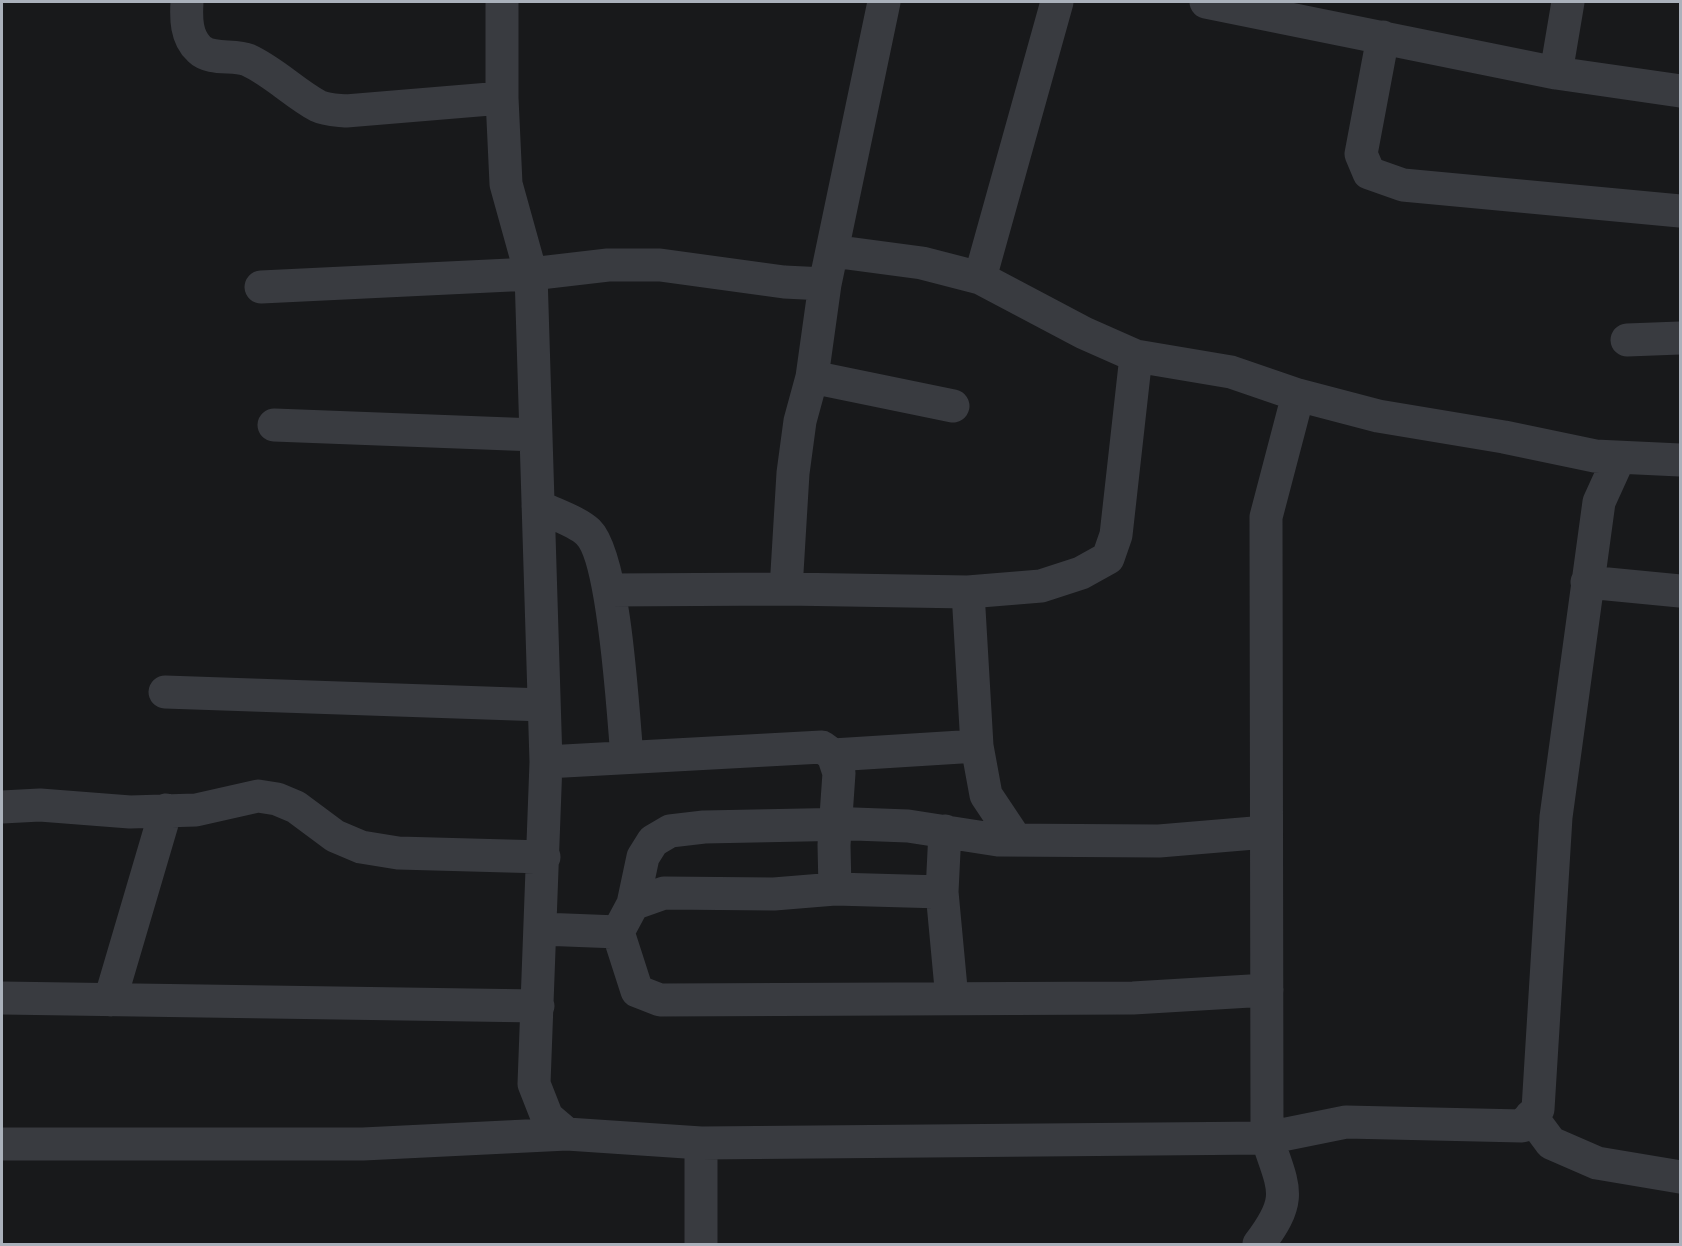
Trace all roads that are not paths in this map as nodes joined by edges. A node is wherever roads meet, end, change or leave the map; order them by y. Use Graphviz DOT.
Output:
graph roads {
  1 [pos="188,2"];
  2 [pos="502,2"];
  3 [pos="884,2"];
  4 [pos="1057,2"];
  5 [pos="1206,2"];
  6 [pos="1568,2"];
  7 [pos="1383,37"];
  8 [pos="1556,73"];
  9 [pos="1680,91"];
  10 [pos="502,98"];
  11 [pos="1680,212"];
  12 [pos="832,251"];
  13 [pos="531,274"];
  14 [pos="980,278"];
  15 [pos="825,284"];
  16 [pos="261,287"];
  17 [pos="1680,338"];
  18 [pos="1627,340"];
  19 [pos="1136,356"];
  20 [pos="812,377"];
  21 [pos="1298,395"];
  22 [pos="953,406"];
  23 [pos="274,425"];
  24 [pos="536,435"];
  25 [pos="1619,458"];
  26 [pos="1680,460"];
  27 [pos="538,506"];
  28 [pos="1587,582"];
  29 [pos="786,589"];
  30 [pos="609,590"];
  31 [pos="1680,591"];
  32 [pos="968,592"];
  33 [pos="165,692"];
  34 [pos="544,705"];
  35 [pos="977,746"];
  36 [pos="833,755"];
  37 [pos="627,757"];
  38 [pos="546,762"];
  39 [pos="2,807"];
  40 [pos="166,810"];
  41 [pos="837,825"];
  42 [pos="945,831"];
  43 [pos="1266,832"];
  44 [pos="1016,840"];
  45 [pos="544,857"];
  46 [pos="835,889"];
  47 [pos="942,892"];
  48 [pos="633,904"];
  49 [pos="541,929"];
  50 [pos="618,932"];
  51 [pos="1267,990"];
  52 [pos="2,998"];
  53 [pos="952,999"];
  54 [pos="110,1000"];
  55 [pos="538,1006"];
  56 [pos="1531,1116"];
  57 [pos="567,1134"];
  58 [pos="1267,1138"];
  59 [pos="701,1143"];
  60 [pos="2,1144"];
  61 [pos="1680,1177"];
  62 [pos="701,1245"];
  63 [pos="1259,1245"];
  1 -- 10 [label="street"];
  2 -- 10 [label="street"];
  3 -- 12 [label="street"];
  4 -- 14 [label="street"];
  5 -- 7 [label="street"];
  6 -- 8 [label="street"];
  7 -- 8 [label="street"];
  7 -- 11 [label="street"];
  8 -- 9 [label="street"];
  10 -- 13 [label="street"];
  12 -- 14 [label="street"];
  12 -- 15 [label="street"];
  13 -- 15 [label="street"];
  13 -- 16 [label="street"];
  13 -- 24 [label="street"];
  14 -- 19 [label="street"];
  15 -- 20 [label="street"];
  17 -- 18 [label="street"];
  19 -- 21 [label="street"];
  19 -- 32 [label="street"];
  20 -- 22 [label="street"];
  20 -- 29 [label="street"];
  21 -- 25 [label="street"];
  21 -- 43 [label="street"];
  23 -- 24 [label="street"];
  24 -- 27 [label="street"];
  25 -- 26 [label="street"];
  25 -- 28 [label="street"];
  27 -- 30 [label="street"];
  27 -- 34 [label="street"];
  28 -- 31 [label="street"];
  28 -- 56 [label="street"];
  29 -- 30 [label="street"];
  29 -- 32 [label="street"];
  30 -- 37 [label="street"];
  32 -- 35 [label="street"];
  33 -- 34 [label="street"];
  34 -- 38 [label="street"];
  35 -- 36 [label="street"];
  35 -- 44 [label="street"];
  36 -- 37 [label="street"];
  36 -- 41 [label="street"];
  37 -- 38 [label="street"];
  38 -- 45 [label="street"];
  39 -- 40 [label="street"];
  40 -- 45 [label="street"];
  40 -- 54 [label="street"];
  41 -- 42 [label="street"];
  41 -- 46 [label="street"];
  41 -- 48 [label="street"];
  42 -- 44 [label="street"];
  42 -- 47 [label="street"];
  43 -- 44 [label="street"];
  43 -- 51 [label="street"];
  45 -- 49 [label="street"];
  46 -- 47 [label="street"];
  46 -- 48 [label="street"];
  47 -- 53 [label="street"];
  48 -- 50 [label="street"];
  49 -- 50 [label="street"];
  49 -- 55 [label="street"];
  50 -- 53 [label="street"];
  51 -- 53 [label="street"];
  51 -- 58 [label="street"];
  52 -- 54 [label="street"];
  54 -- 55 [label="street"];
  55 -- 57 [label="street"];
  56 -- 58 [label="street"];
  56 -- 61 [label="street"];
  57 -- 59 [label="street"];
  57 -- 60 [label="street"];
  58 -- 59 [label="street"];
  58 -- 63 [label="street"];
  59 -- 62 [label="street"];
}
